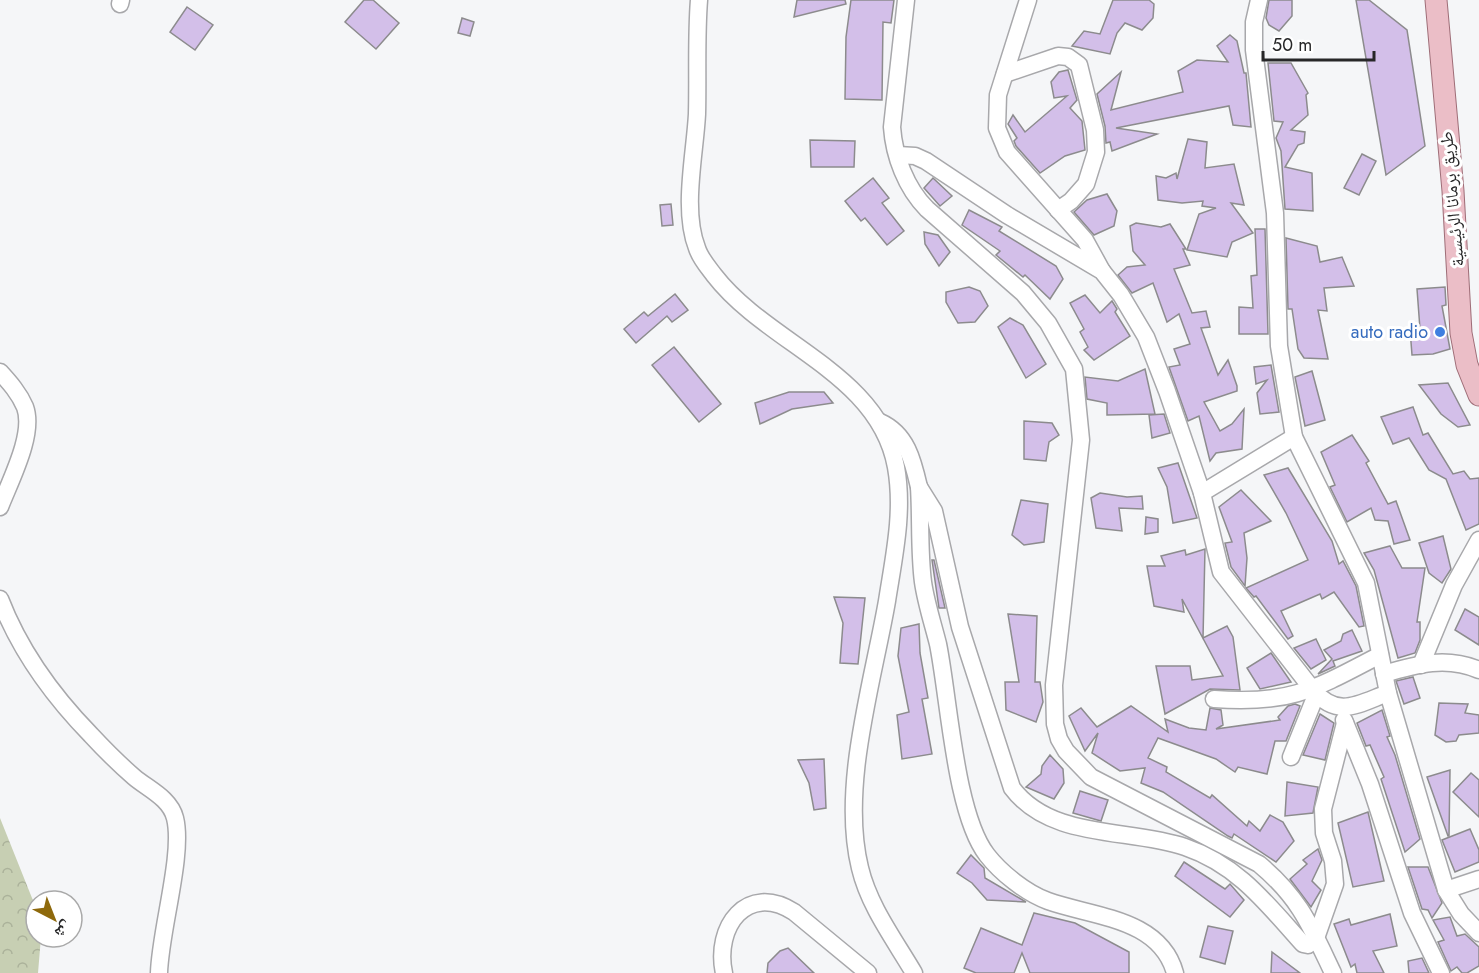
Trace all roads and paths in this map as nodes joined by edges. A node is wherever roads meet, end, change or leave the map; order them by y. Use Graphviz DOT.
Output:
graph roads {
  1 [pos="699,0"];
  2 [pos="906,0"];
  3 [pos="1028,0"];
  4 [pos="1259,0"];
  5 [pos="1436,0"];
  6 [pos="1005,74"];
  7 [pos="898,155"];
  8 [pos="1058,210"];
  9 [pos="1102,271"];
  10 [pos="0,372"];
  11 [pos="1479,395"];
  12 [pos="880,422"];
  13 [pos="1294,437"];
  14 [pos="919,487"];
  15 [pos="1202,493"];
  16 [pos="0,507"];
  17 [pos="898,530"];
  18 [pos="920,532"];
  19 [pos="1479,540"];
  20 [pos="0,599"];
  21 [pos="1380,655"];
  22 [pos="1421,664"];
  23 [pos="1479,670"];
  24 [pos="1384,674"];
  25 [pos="1315,693"];
  26 [pos="1388,693"];
  27 [pos="1214,699"];
  28 [pos="1342,715"];
  29 [pos="1291,757"];
  30 [pos="1479,879"];
  31 [pos="1446,890"];
  32 [pos="1479,933"];
  33 [pos="1316,938"];
  34 [pos="159,973"];
  35 [pos="724,973"];
  36 [pos="868,973"];
  37 [pos="914,973"];
  38 [pos="1175,973"];
  39 [pos="1333,973"];
  40 [pos="1441,973"];
  1 -- 12 [label="street"];
  2 -- 7 [label="street"];
  3 -- 6 [label="street"];
  4 -- 13 [label="street"];
  5 -- 11 [label="main road, طريق برمانا الرئيسية"];
  6 -- 8 [label="street"];
  6 -- 8 [label="street"];
  7 -- 9 [label="street"];
  7 -- 33 [label="street"];
  8 -- 9 [label="street"];
  9 -- 15 [label="street"];
  10 -- 16 [label="street"];
  12 -- 14 [label="street"];
  12 -- 17 [label="street"];
  13 -- 15 [label="street"];
  13 -- 21 [label="street"];
  14 -- 18 [label="street"];
  14 -- 33 [label="street"];
  15 -- 25 [label="street"];
  17 -- 18 [label="street"];
  17 -- 37 [label="street"];
  18 -- 38 [label="street"];
  19 -- 22 [label="street"];
  20 -- 34 [label="street"];
  21 -- 24 [label="street"];
  21 -- 25 [label="street"];
  22 -- 23 [label="street"];
  22 -- 24 [label="street"];
  24 -- 26 [label="street"];
  25 -- 27 [label="street"];
  25 -- 28 [label="street"];
  25 -- 29 [label="street"];
  26 -- 28 [label="street"];
  26 -- 31 [label="street"];
  28 -- 33 [label="street"];
  28 -- 40 [label="street"];
  30 -- 31 [label="street"];
  31 -- 32 [label="street"];
  33 -- 39 [label="street"];
  35 -- 36 [label="street"];
}
